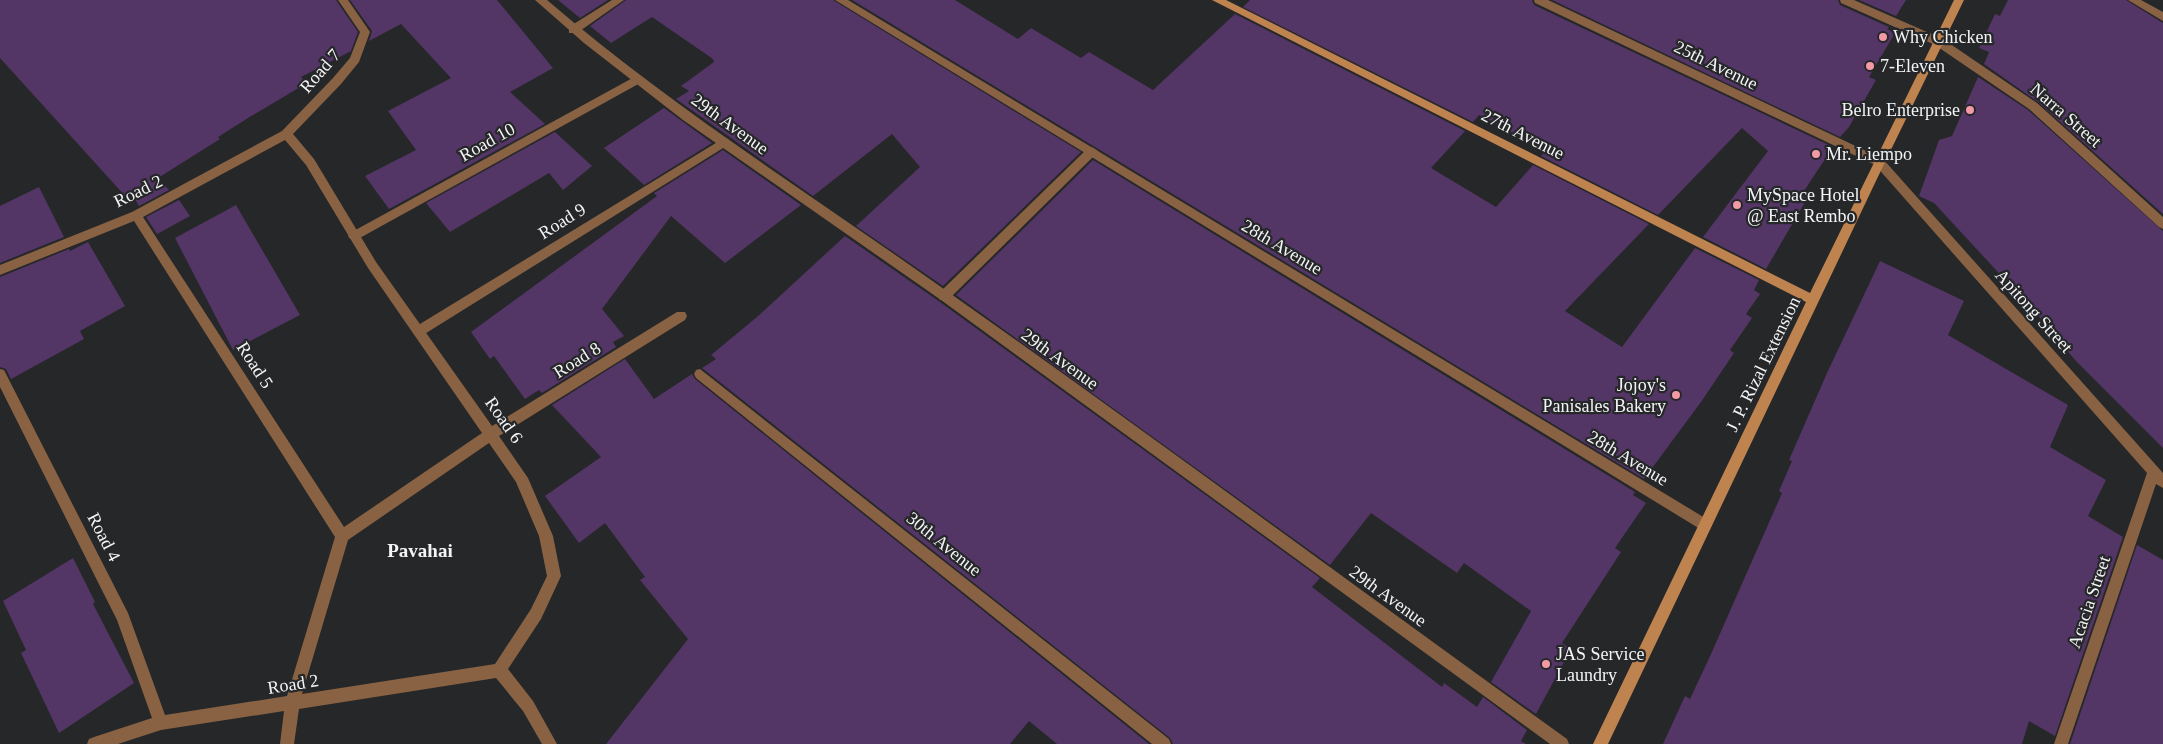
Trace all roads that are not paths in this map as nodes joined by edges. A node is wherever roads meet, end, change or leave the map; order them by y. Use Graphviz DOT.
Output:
graph roads {
  1 [pos="343,0"];
  2 [pos="540,0"];
  3 [pos="619,0"];
  4 [pos="840,0"];
  5 [pos="1217,0"];
  6 [pos="1539,0"];
  7 [pos="1845,0"];
  8 [pos="1959,0"];
  9 [pos="2133,0"];
  10 [pos="2163,17"];
  11 [pos="573,30"];
  12 [pos="1939,42"];
  13 [pos="638,79"];
  14 [pos="286,134"];
  15 [pos="724,142"];
  16 [pos="1092,151"];
  17 [pos="1879,162"];
  18 [pos="136,215"];
  19 [pos="2163,224"];
  20 [pos="354,236"];
  21 [pos="0,270"];
  22 [pos="944,296"];
  23 [pos="1814,300"];
  24 [pos="681,316"];
  25 [pos="418,330"];
  26 [pos="0,374"];
  27 [pos="700,374"];
  28 [pos="492,434"];
  29 [pos="2158,477"];
  30 [pos="1705,526"];
  31 [pos="342,536"];
  32 [pos="499,670"];
  33 [pos="292,704"];
  34 [pos="161,723"];
  35 [pos="94,744"];
  36 [pos="287,744"];
  37 [pos="550,744"];
  38 [pos="1164,744"];
  39 [pos="1562,744"];
  40 [pos="1600,744"];
  41 [pos="2061,744"];
  1 -- 14 [label="street, Road 7"];
  2 -- 11 [label="street, 29th Avenue"];
  3 -- 11 [label="street"];
  4 -- 16 [label="street, 28th Avenue"];
  5 -- 23 [label="main road, 27th Avenue"];
  6 -- 17 [label="street, 25th Avenue"];
  7 -- 12 [label="street, Narra Street"];
  8 -- 12 [label="main road, J. P. Rizal Extension"];
  9 -- 10 [label="street"];
  11 -- 13 [label="street, 29th Avenue"];
  12 -- 17 [label="main road, J. P. Rizal Extension"];
  12 -- 19 [label="street, Narra Street"];
  13 -- 15 [label="street, 29th Avenue"];
  13 -- 20 [label="street, Road 10"];
  14 -- 18 [label="street, Road 2"];
  14 -- 20 [label="street, Road 6"];
  15 -- 22 [label="street, 29th Avenue"];
  15 -- 25 [label="street, Road 9"];
  16 -- 22 [label="street"];
  16 -- 30 [label="street, 28th Avenue"];
  17 -- 23 [label="main road, J. P. Rizal Extension"];
  17 -- 29 [label="street, Apitong Street"];
  18 -- 21 [label="street, Road 2"];
  18 -- 31 [label="street, Road 5"];
  20 -- 25 [label="street, Road 6"];
  22 -- 39 [label="street, 29th Avenue"];
  23 -- 30 [label="main road, J. P. Rizal Extension"];
  24 -- 28 [label="street, Road 8"];
  25 -- 28 [label="street, Road 6"];
  26 -- 34 [label="street, Road 4"];
  27 -- 38 [label="street, 30th Avenue"];
  28 -- 31 [label="street"];
  28 -- 32 [label="street, Road 6"];
  29 -- 41 [label="street, Acacia Street"];
  30 -- 40 [label="main road, J. P. Rizal Extension"];
  31 -- 33 [label="street"];
  32 -- 33 [label="street, Road 2"];
  32 -- 37 [label="street"];
  33 -- 34 [label="street, Road 2"];
  33 -- 36 [label="street"];
  34 -- 35 [label="street, Road 2"];
}
